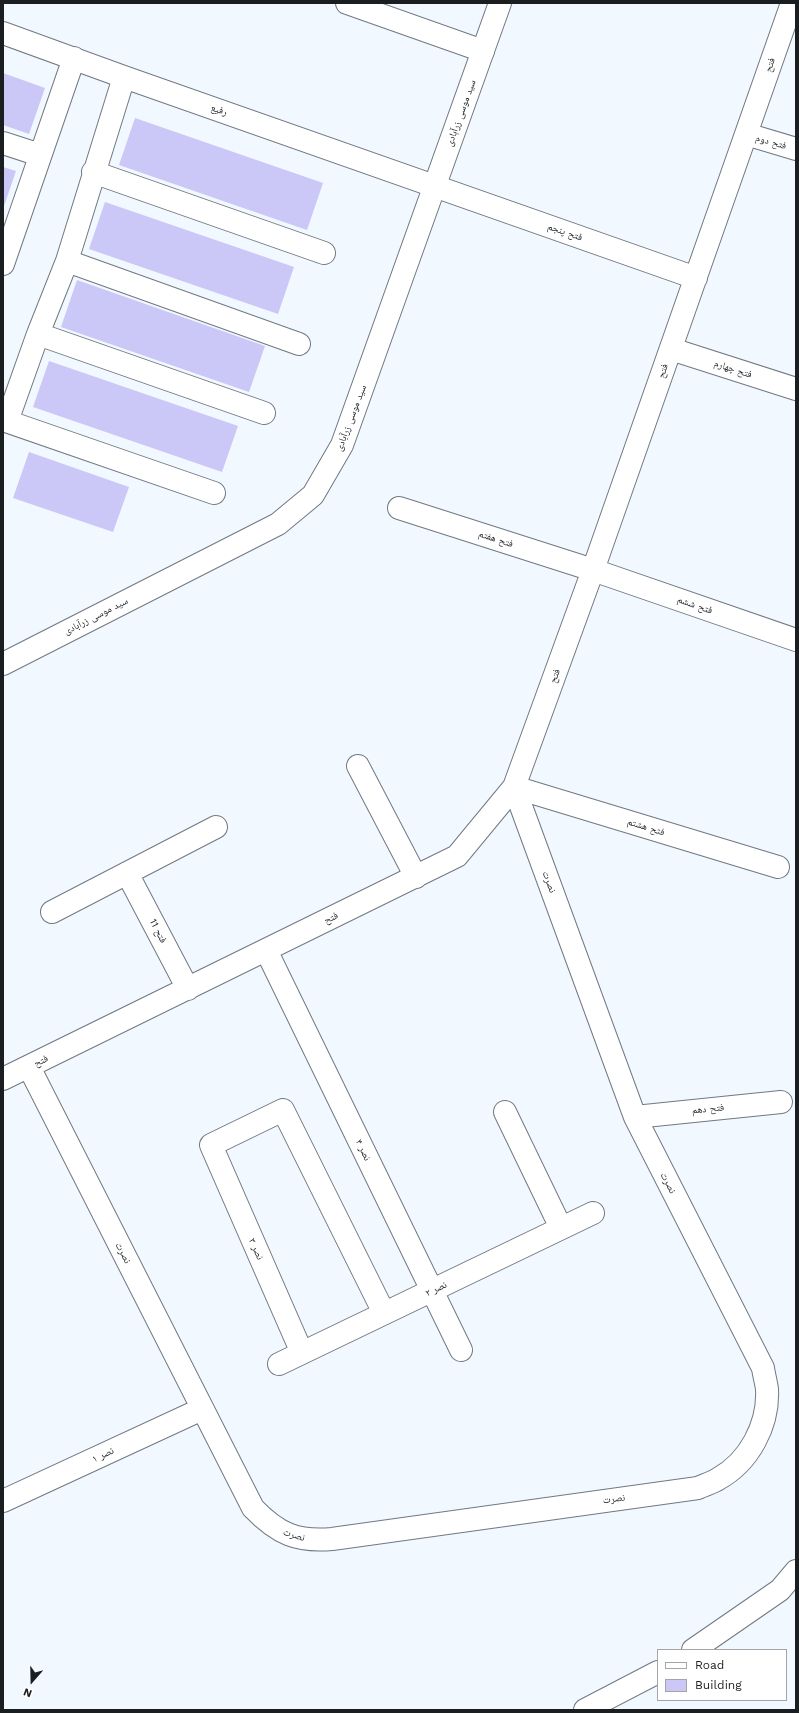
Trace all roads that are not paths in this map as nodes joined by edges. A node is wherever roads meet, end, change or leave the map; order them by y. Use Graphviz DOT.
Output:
graph roads {
  1 [pos="347,3"];
  2 [pos="500,3"];
  3 [pos="792,3"];
  4 [pos="3,33"];
  5 [pos="483,51"];
  6 [pos="74,58"];
  7 [pos="124,77"];
  8 [pos="746,134"];
  9 [pos="3,143"];
  10 [pos="796,149"];
  11 [pos="40,156"];
  12 [pos="94,172"];
  13 [pos="435,186"];
  14 [pos="8,233"];
  15 [pos="324,253"];
  16 [pos="67,261"];
  17 [pos="3,264"];
  18 [pos="696,278"];
  19 [pos="38,334"];
  20 [pos="299,344"];
  21 [pos="671,349"];
  22 [pos="796,389"];
  23 [pos="264,413"];
  24 [pos="3,417"];
  25 [pos="3,420"];
  26 [pos="214,492"];
  27 [pos="399,508"];
  28 [pos="593,570"];
  29 [pos="796,640"];
  30 [pos="3,664"];
  31 [pos="358,766"];
  32 [pos="514,787"];
  33 [pos="216,827"];
  34 [pos="778,867"];
  35 [pos="127,873"];
  36 [pos="416,877"];
  37 [pos="52,912"];
  38 [pos="266,950"];
  39 [pos="188,989"];
  40 [pos="29,1067"];
  41 [pos="3,1079"];
  42 [pos="781,1102"];
  43 [pos="505,1112"];
  44 [pos="635,1117"];
  45 [pos="593,1213"];
  46 [pos="561,1228"];
  47 [pos="432,1291"];
  48 [pos="384,1314"];
  49 [pos="461,1350"];
  50 [pos="302,1353"];
  51 [pos="279,1364"];
  52 [pos="202,1409"];
  53 [pos="3,1501"];
  54 [pos="796,1571"];
  55 [pos="694,1649"];
  56 [pos="657,1673"];
  57 [pos="585,1710"];
  1 -- 5 [label="street"];
  2 -- 5 [label="street, سید موسی زرآبادی"];
  3 -- 8 [label="street, فتح"];
  4 -- 6 [label="street, رفیع"];
  5 -- 13 [label="street, سید موسی زرآبادی"];
  6 -- 7 [label="street, رفیع"];
  6 -- 11 [label="street"];
  7 -- 12 [label="street"];
  7 -- 13 [label="street, رفیع"];
  8 -- 10 [label="street, فتح دوم"];
  8 -- 18 [label="street, فتح"];
  9 -- 11 [label="street"];
  11 -- 14 [label="street"];
  12 -- 15 [label="street"];
  12 -- 16 [label="street"];
  13 -- 18 [label="street, فتح پنجم"];
  13 -- 30 [label="street, سید موسی زرآبادی"];
  14 -- 17 [label="street"];
  16 -- 19 [label="street"];
  16 -- 20 [label="street"];
  18 -- 21 [label="street, فتح"];
  19 -- 23 [label="street"];
  19 -- 24 [label="street"];
  21 -- 22 [label="street, فتح چهارم"];
  21 -- 28 [label="street, فتح"];
  25 -- 26 [label="street"];
  27 -- 28 [label="street, فتح هفتم"];
  28 -- 29 [label="street, فتح ششم"];
  28 -- 32 [label="street, فتح"];
  31 -- 36 [label="street"];
  32 -- 34 [label="street, فتح هشتم"];
  32 -- 36 [label="street, فتح"];
  32 -- 44 [label="street, نصرت"];
  33 -- 35 [label="street"];
  35 -- 37 [label="street"];
  35 -- 39 [label="street, فتح 11"];
  36 -- 38 [label="street, فتح"];
  38 -- 39 [label="street, فتح"];
  38 -- 47 [label="street, نصر ۴"];
  39 -- 40 [label="street, فتح"];
  40 -- 41 [label="street, فتح"];
  40 -- 52 [label="street, نصرت"];
  42 -- 44 [label="street, فتح دهم"];
  43 -- 46 [label="street"];
  44 -- 52 [label="street, نصرت"];
  45 -- 46 [label="street, نصر ۲"];
  46 -- 47 [label="street, نصر ۲"];
  47 -- 48 [label="street, نصر ۲"];
  47 -- 49 [label="street, نصر ۴"];
  48 -- 50 [label="street, نصر ۲"];
  48 -- 50 [label="street, نصر ۳"];
  50 -- 51 [label="street, نصر ۲"];
  52 -- 53 [label="street, ۱ نصر"];
  54 -- 55 [label="street"];
  56 -- 57 [label="street"];
}
